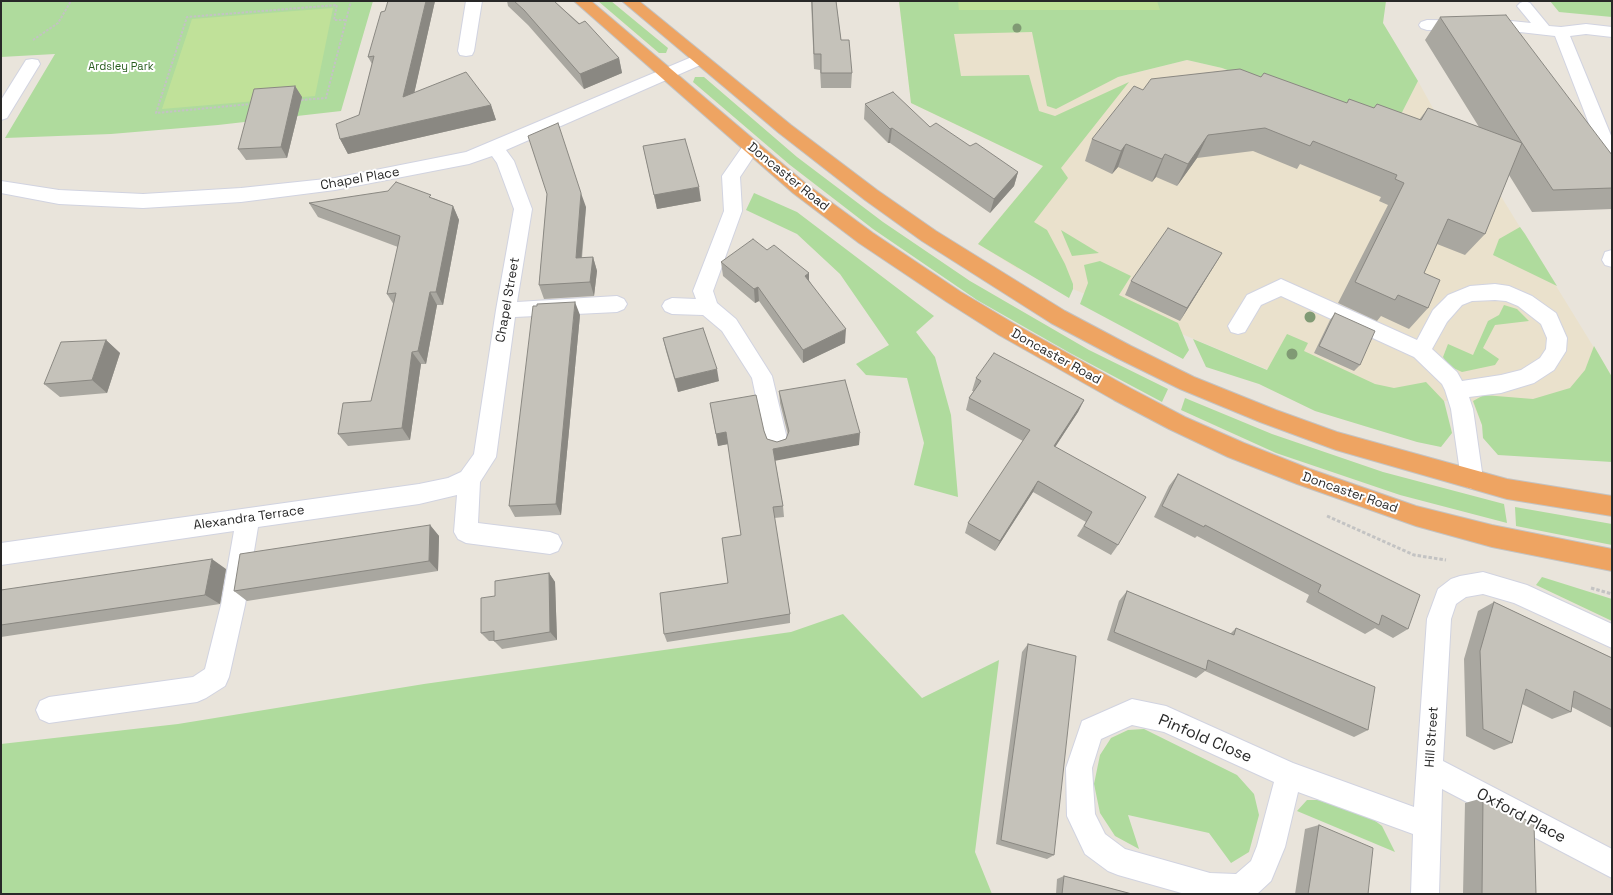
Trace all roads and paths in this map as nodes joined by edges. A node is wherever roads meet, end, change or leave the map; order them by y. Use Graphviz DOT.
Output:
graph roads {
  1 [pos="71,1"];
  2 [pos="351,1"];
  3 [pos="474,1"];
  4 [pos="582,1"];
  5 [pos="630,1"];
  6 [pos="1525,6"];
  7 [pos="346,20"];
  8 [pos="1427,25"];
  9 [pos="1544,30"];
  10 [pos="1561,32"];
  11 [pos="1612,32"];
  12 [pos="466,51"];
  13 [pos="699,59"];
  14 [pos="32,64"];
  15 [pos="666,73"];
  16 [pos="301,100"];
  17 [pos="253,104"];
  18 [pos="1,114"];
  19 [pos="751,147"];
  20 [pos="495,148"];
  21 [pos="1612,160"];
  22 [pos="1,187"];
  23 [pos="617,304"];
  24 [pos="672,306"];
  25 [pos="708,307"];
  26 [pos="506,310"];
  27 [pos="1238,326"];
  28 [pos="1421,351"];
  29 [pos="1456,390"];
  30 [pos="777,443"];
  31 [pos="470,479"];
  32 [pos="1472,479"];
  33 [pos="1612,506"];
  34 [pos="248,519"];
  35 [pos="550,543"];
  36 [pos="1,554"];
  37 [pos="1612,560"];
  38 [pos="1612,636"];
  39 [pos="49,710"];
  40 [pos="1429,768"];
  41 [pos="1289,775"];
  42 [pos="1427,825"];
  43 [pos="1612,864"];
  44 [pos="1426,894"];
  1 -- 14 [label="path"];
  2 -- 7 [label="path"];
  3 -- 12 [label="street"];
  4 -- 15 [label="highway, Doncaster Road"];
  5 -- 13 [label="highway"];
  6 -- 9 [label="street"];
  7 -- 16 [label="path"];
  7 -- 17 [label="path"];
  8 -- 9 [label="street"];
  9 -- 10 [label="street"];
  10 -- 11 [label="street"];
  10 -- 21 [label="street"];
  13 -- 15 [label="street, Chapel Place"];
  13 -- 32 [label="highway"];
  14 -- 18 [label="street"];
  15 -- 19 [label="highway, Doncaster Road"];
  15 -- 20 [label="street, Chapel Place"];
  19 -- 25 [label="street"];
  19 -- 37 [label="highway, Doncaster Road"];
  20 -- 22 [label="street, Chapel Place"];
  20 -- 26 [label="street, Chapel Street"];
  23 -- 26 [label="street"];
  24 -- 25 [label="street"];
  25 -- 30 [label="street"];
  26 -- 31 [label="street, Chapel Street"];
  27 -- 28 [label="street"];
  28 -- 29 [label="street"];
  28 -- 29 [label="street"];
  29 -- 32 [label="street"];
  31 -- 34 [label="street, Alexandra Terrace"];
  31 -- 35 [label="street"];
  32 -- 33 [label="highway"];
  34 -- 36 [label="street, Alexandra Terrace"];
  34 -- 39 [label="street"];
  38 -- 40 [label="street, Hill Street"];
  40 -- 42 [label="street, Hill Street"];
  40 -- 43 [label="street, Oxford Place"];
  41 -- 41 [label="street, Pinfold Close"];
  41 -- 42 [label="street, Pinfold Close"];
  42 -- 44 [label="street, Hill Street"];
}
